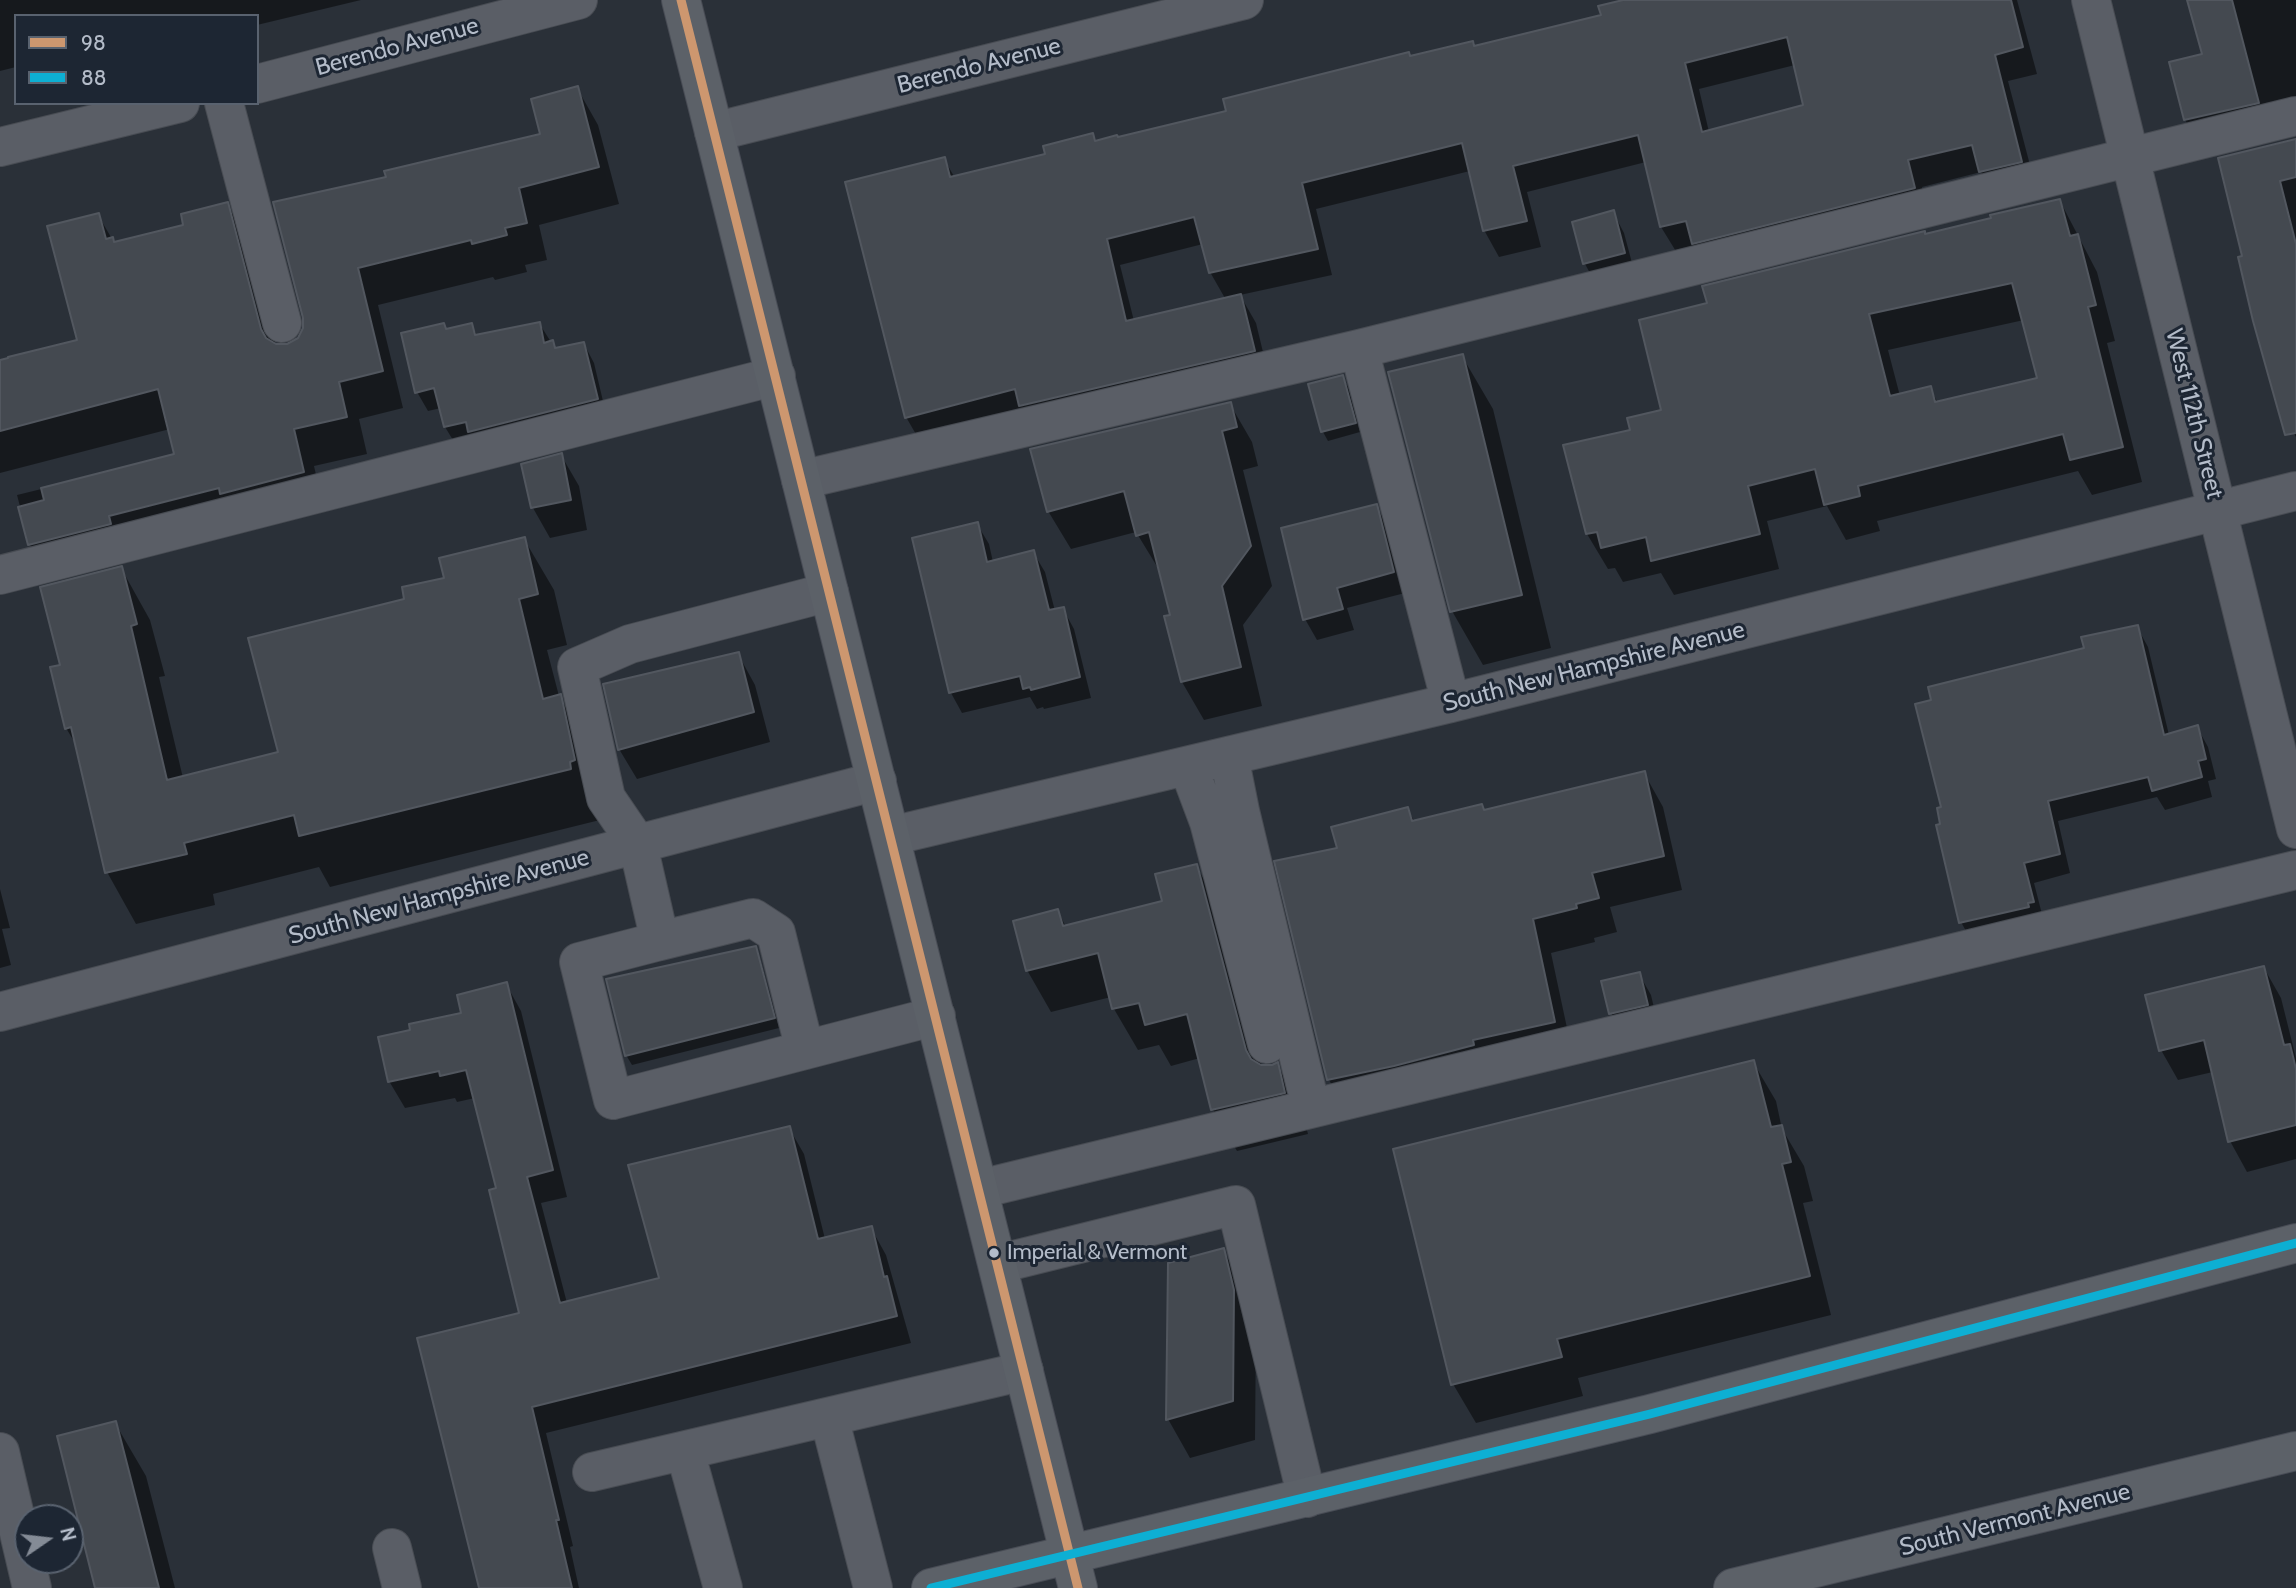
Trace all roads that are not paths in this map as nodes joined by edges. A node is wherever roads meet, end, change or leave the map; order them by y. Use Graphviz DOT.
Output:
graph roads {
  1 [pos="578,0"];
  2 [pos="681,0"];
  3 [pos="1244,0"];
  4 [pos="2091,0"];
  5 [pos="259,83"];
  6 [pos="172,105"];
  7 [pos="225,105"];
  8 [pos="2296,116"];
  9 [pos="714,132"];
  10 [pos="0,147"];
  11 [pos="2130,156"];
  12 [pos="282,323"];
  13 [pos="1359,349"];
  14 [pos="776,376"];
  15 [pos="802,480"];
  16 [pos="2296,491"];
  17 [pos="2218,510"];
  18 [pos="0,575"];
  19 [pos="830,592"];
  20 [pos="1451,703"];
  21 [pos="1229,756"];
  22 [pos="1188,766"];
  23 [pos="877,781"];
  24 [pos="2296,829"];
  25 [pos="891,836"];
  26 [pos="638,845"];
  27 [pos="2296,870"];
  28 [pos="660,942"];
  29 [pos="0,1012"];
  30 [pos="936,1016"];
  31 [pos="1267,1044"];
  32 [pos="805,1050"];
  33 [pos="1306,1087"];
  34 [pos="980,1189"];
  35 [pos="2296,1243"];
  36 [pos="998,1264"];
  37 [pos="1024,1371"];
  38 [pos="829,1417"];
  39 [pos="685,1451"];
  40 [pos="2296,1451"];
  41 [pos="0,1452"];
  42 [pos="592,1472"];
  43 [pos="1307,1498"];
  44 [pos="392,1548"];
  45 [pos="1074,1572"];
  46 [pos="32,1588"];
  47 [pos="402,1588"];
  48 [pos="723,1588"];
  49 [pos="873,1588"];
  50 [pos="931,1588"];
  51 [pos="1733,1588"];
  1 -- 5 [label="street, Berendo Avenue"];
  2 -- 9 [label="main road"];
  3 -- 9 [label="street, Berendo Avenue"];
  4 -- 11 [label="street, West 112th Street"];
  6 -- 10 [label="street"];
  7 -- 12 [label="street"];
  8 -- 11 [label="street"];
  9 -- 14 [label="main road"];
  11 -- 13 [label="street"];
  11 -- 17 [label="street, West 112th Street"];
  13 -- 15 [label="street"];
  13 -- 20 [label="street"];
  14 -- 15 [label="main road"];
  14 -- 18 [label="street"];
  15 -- 19 [label="main road"];
  16 -- 17 [label="street, South New Hampshire Avenue"];
  17 -- 20 [label="street, South New Hampshire Avenue"];
  17 -- 24 [label="street, West 112th Street"];
  19 -- 23 [label="main road"];
  19 -- 26 [label="street"];
  20 -- 21 [label="street, South New Hampshire Avenue"];
  21 -- 22 [label="street, South New Hampshire Avenue"];
  21 -- 33 [label="street"];
  22 -- 25 [label="street, South New Hampshire Avenue"];
  22 -- 31 [label="street"];
  23 -- 25 [label="main road"];
  23 -- 26 [label="street, South New Hampshire Avenue"];
  25 -- 30 [label="main road"];
  26 -- 28 [label="street"];
  26 -- 29 [label="street, South New Hampshire Avenue"];
  27 -- 34 [label="street"];
  28 -- 32 [label="street"];
  28 -- 32 [label="street"];
  30 -- 32 [label="street"];
  30 -- 34 [label="main road"];
  34 -- 36 [label="main road"];
  35 -- 43 [label="main road"];
  36 -- 37 [label="main road"];
  36 -- 43 [label="street"];
  37 -- 38 [label="street"];
  37 -- 45 [label="main road"];
  38 -- 39 [label="street"];
  38 -- 49 [label="street"];
  39 -- 42 [label="street"];
  39 -- 48 [label="street"];
  40 -- 51 [label="main road, South Vermont Avenue"];
  41 -- 46 [label="street"];
  43 -- 45 [label="main road"];
  44 -- 47 [label="street"];
  45 -- 50 [label="main road"];
}
